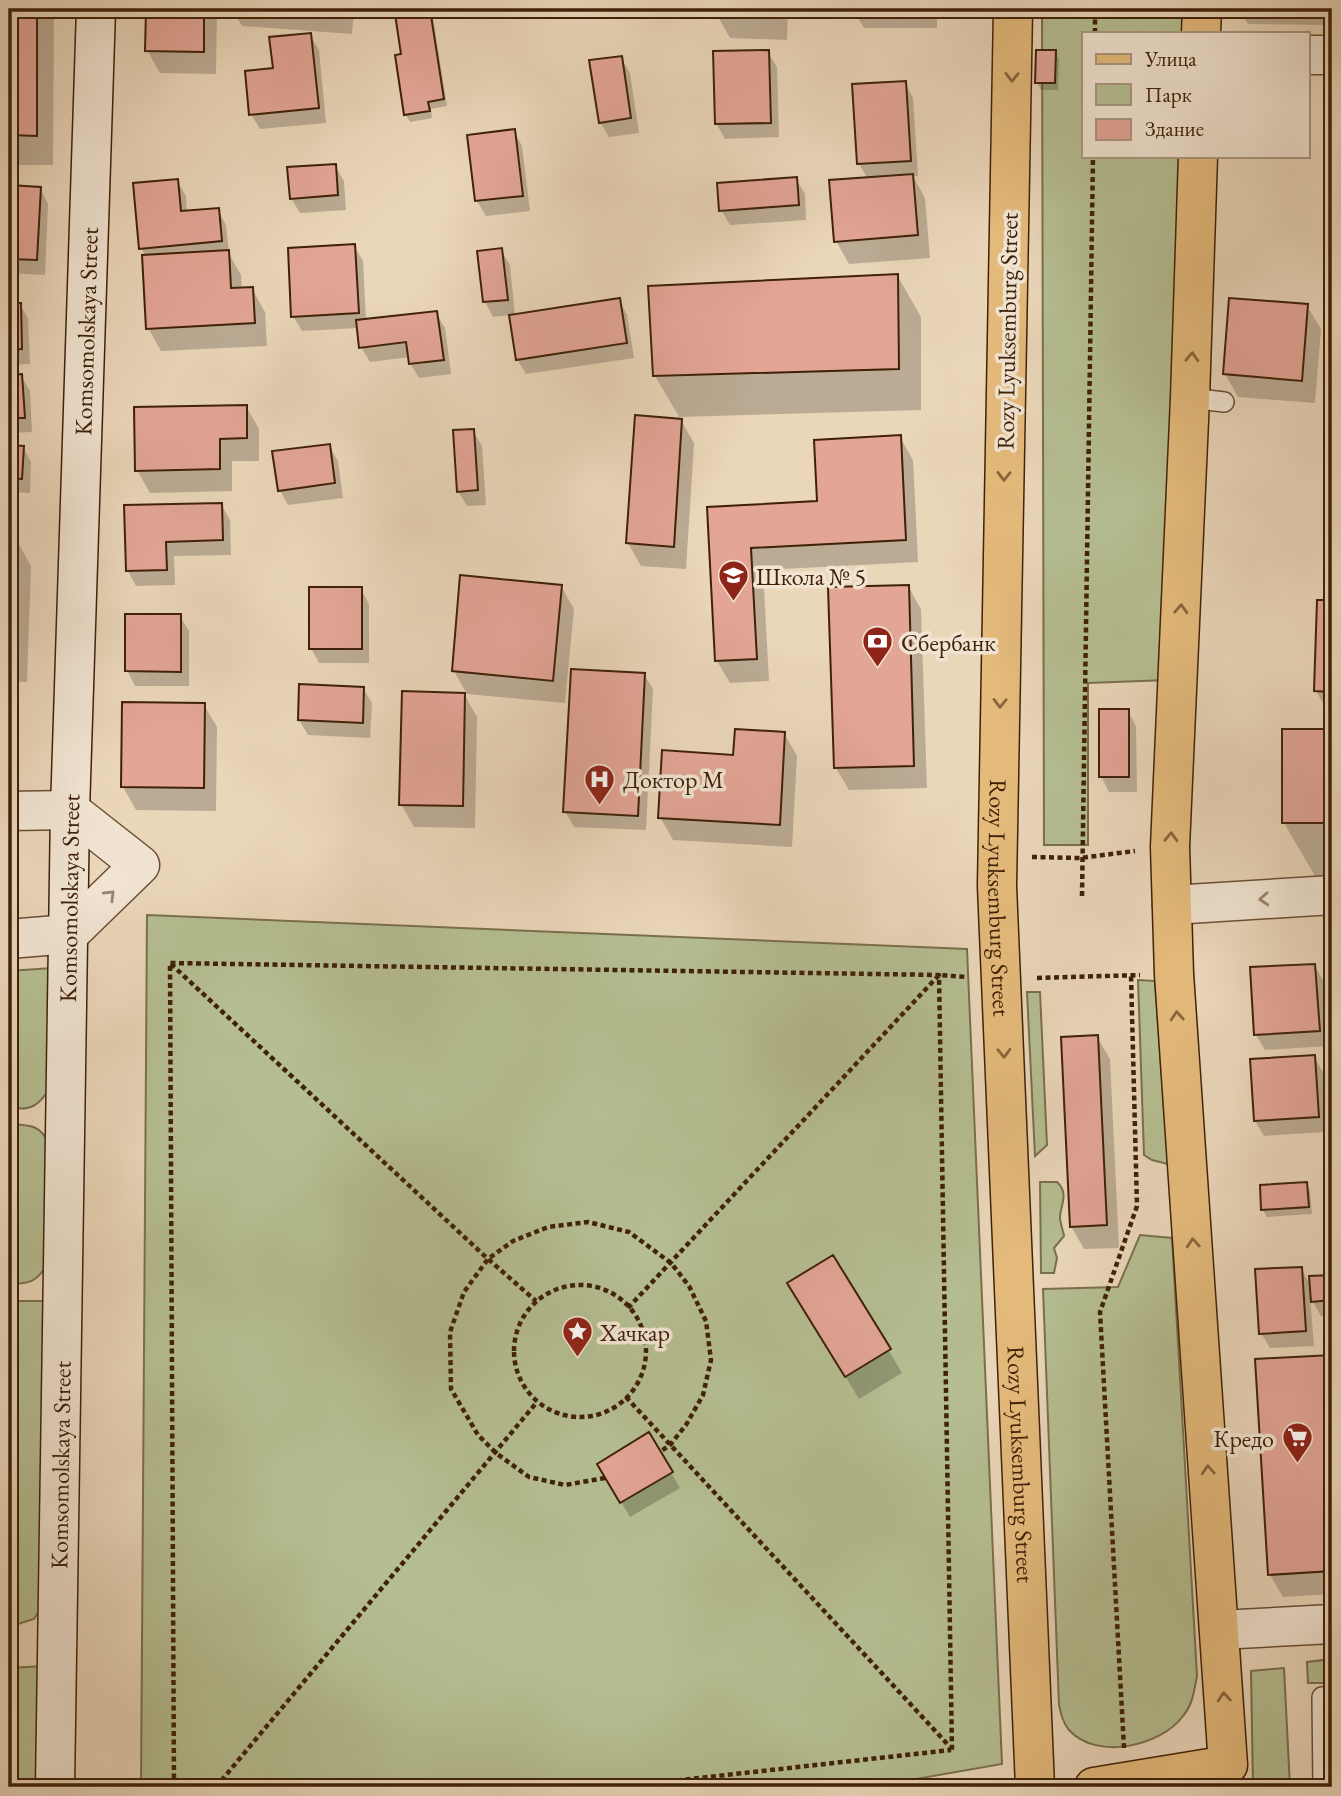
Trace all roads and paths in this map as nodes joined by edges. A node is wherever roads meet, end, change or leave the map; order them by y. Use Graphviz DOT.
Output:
graph roads {
  1 [pos="96,9"];
  2 [pos="1013,9"];
  3 [pos="1095,9"];
  4 [pos="1202,9"];
  5 [pos="1095,32"];
  6 [pos="1201,32"];
  7 [pos="1310,55"];
  8 [pos="1332,55"];
  9 [pos="1093,158"];
  10 [pos="1198,158"];
  11 [pos="70,810"];
  12 [pos="9,811"];
  13 [pos="1170,847"];
  14 [pos="997,856"];
  15 [pos="1080,858"];
  16 [pos="1332,895"];
  17 [pos="1082,896"];
  18 [pos="1172,905"];
  19 [pos="69,934"];
  20 [pos="9,939"];
  21 [pos="170,963"];
  22 [pos="1174,974"];
  23 [pos="939,975"];
  24 [pos="1131,975"];
  25 [pos="1001,979"];
  26 [pos="488,1259"];
  27 [pos="671,1262"];
  28 [pos="536,1301"];
  29 [pos="628,1308"];
  30 [pos="626,1397"];
  31 [pos="537,1402"];
  32 [pos="670,1445"];
  33 [pos="661,1451"];
  34 [pos="496,1453"];
  35 [pos="605,1478"];
  36 [pos="1332,1624"];
  37 [pos="1219,1630"];
  38 [pos="1332,1696"];
  39 [pos="952,1750"];
  40 [pos="1229,1776"];
  41 [pos="1110,1785"];
  42 [pos="55,1787"];
  43 [pos="174,1787"];
  44 [pos="216,1787"];
  45 [pos="618,1787"];
  46 [pos="1035,1787"];
  47 [pos="1324,1787"];
  1 -- 11 [label="main road, Komsomolskaya Street"];
  2 -- 14 [label="main road, Rozy Lyuksemburg Street, one-way"];
  3 -- 5 [label="path"];
  4 -- 6 [label="main road"];
  7 -- 8 [label="main road"];
  9 -- 15 [label="path"];
  13 -- 10 [label="main road, one-way"];
  11 -- 12 [label="main road"];
  11 -- 19 [label="main road, Komsomolskaya Street"];
  19 -- 11 [label="main road, one-way"];
  13 -- 15 [label="path"];
  13 -- 18 [label="main road"];
  14 -- 15 [label="path"];
  14 -- 25 [label="main road, Rozy Lyuksemburg Street"];
  15 -- 17 [label="path"];
  16 -- 18 [label="main road, one-way"];
  18 -- 22 [label="main road"];
  19 -- 20 [label="main road"];
  19 -- 42 [label="main road, Komsomolskaya Street"];
  21 -- 23 [label="path"];
  21 -- 26 [label="path"];
  21 -- 43 [label="path"];
  22 -- 24 [label="path"];
  37 -- 22 [label="main road, one-way"];
  23 -- 25 [label="path"];
  23 -- 27 [label="path"];
  23 -- 39 [label="path"];
  24 -- 25 [label="path"];
  24 -- 41 [label="path"];
  25 -- 46 [label="main road, Rozy Lyuksemburg Street, one-way"];
  26 -- 27 [label="path"];
  26 -- 28 [label="path"];
  26 -- 34 [label="path"];
  27 -- 29 [label="path"];
  27 -- 32 [label="path"];
  28 -- 29 [label="path"];
  28 -- 31 [label="path"];
  29 -- 30 [label="path"];
  30 -- 31 [label="path"];
  30 -- 32 [label="path"];
  31 -- 34 [label="path"];
  32 -- 33 [label="path"];
  32 -- 39 [label="path"];
  34 -- 35 [label="path"];
  34 -- 44 [label="path"];
  36 -- 37 [label="main road"];
  40 -- 37 [label="main road, one-way"];
  38 -- 47 [label="lane"];
  39 -- 45 [label="path"];
  40 -- 41 [label="main road"];
}
